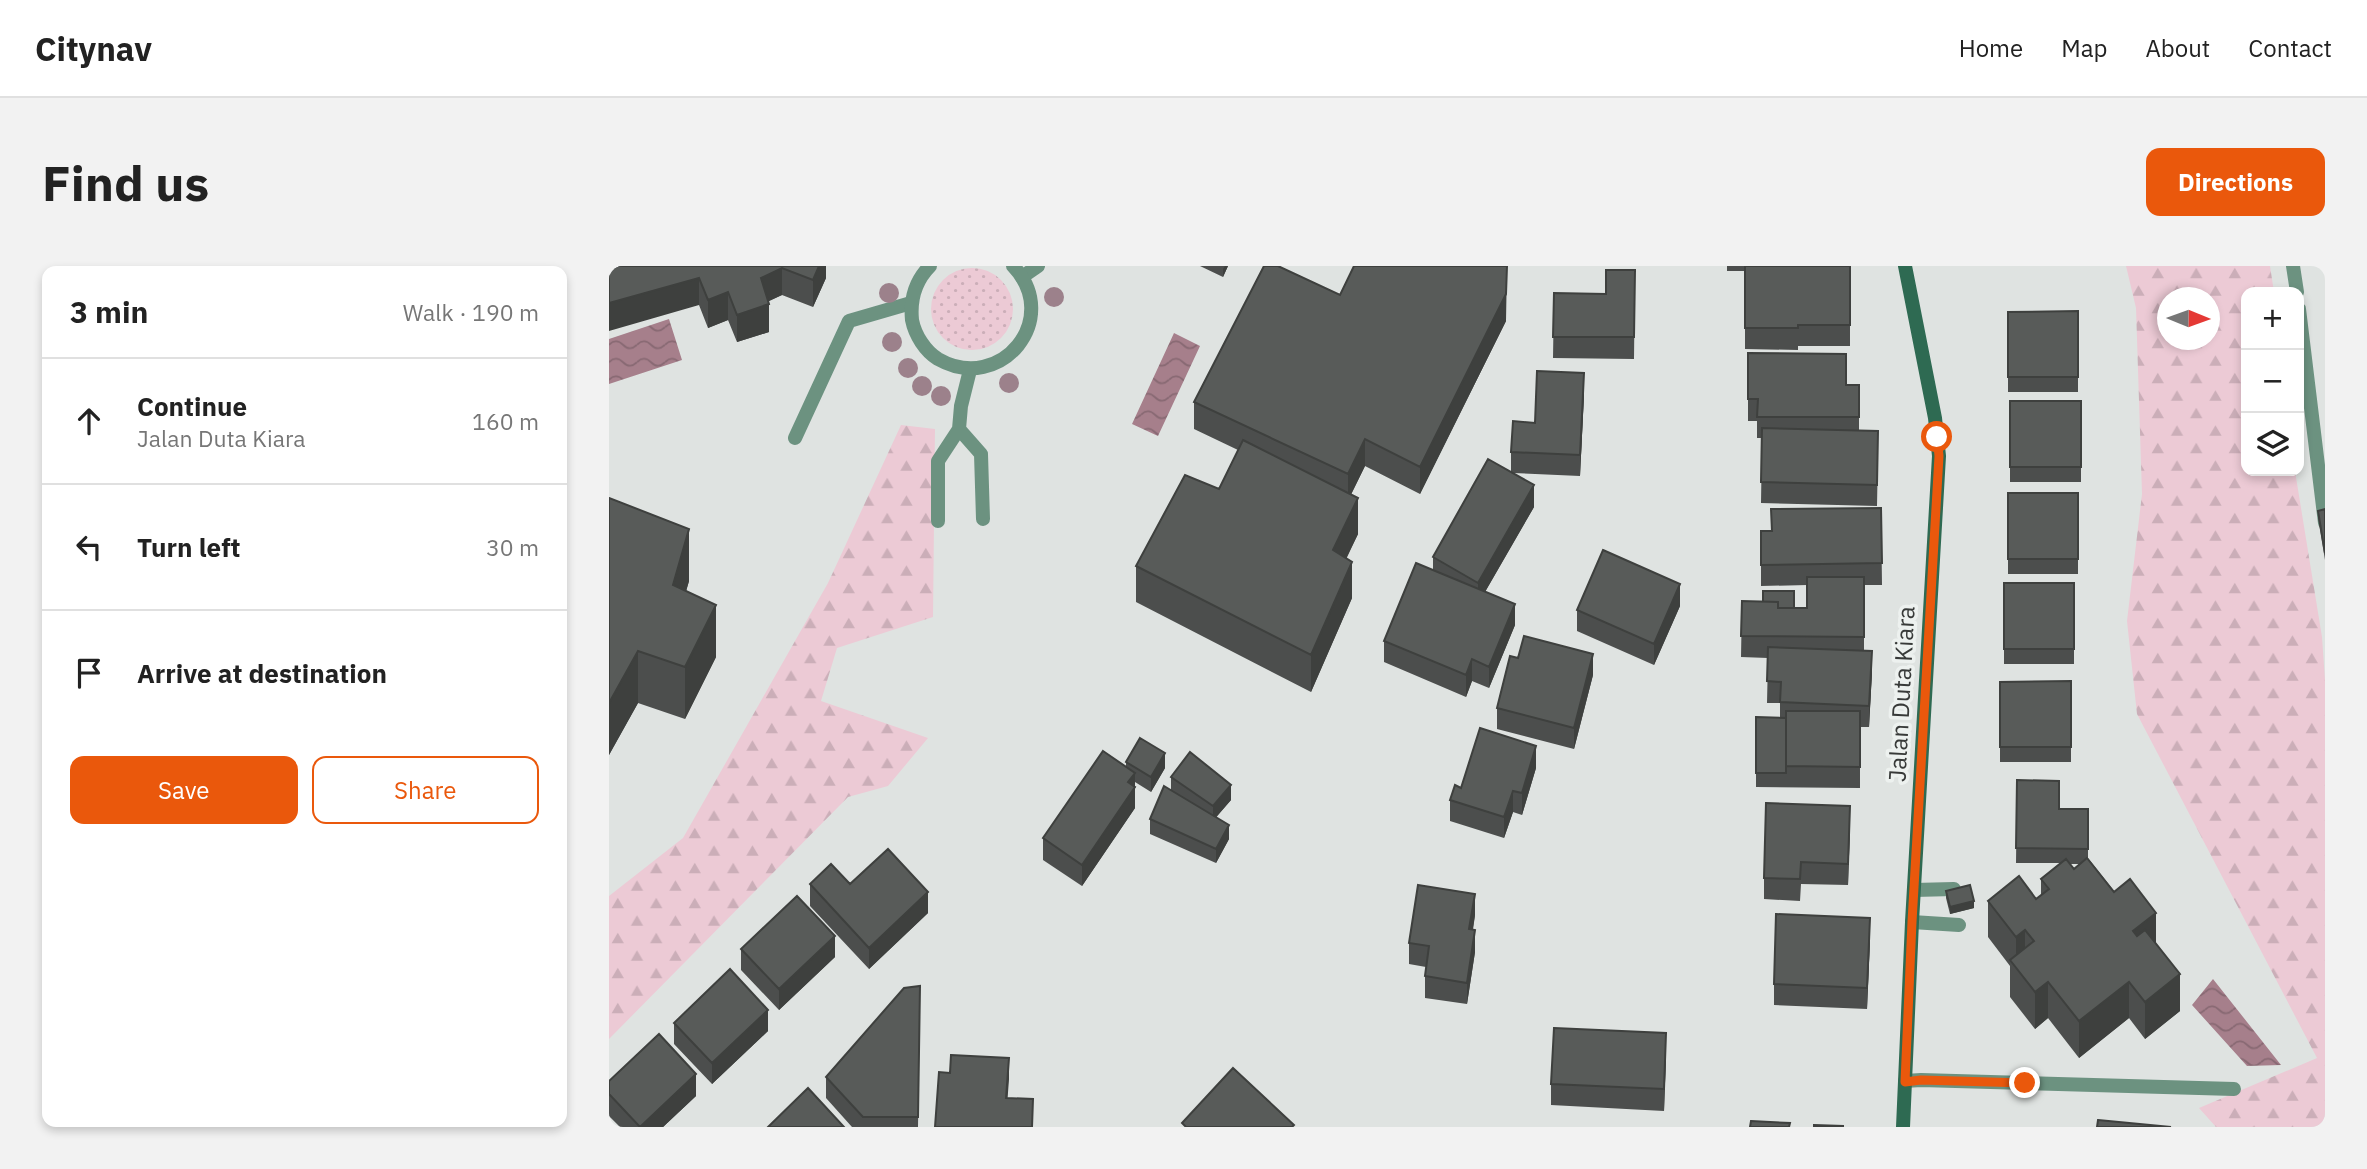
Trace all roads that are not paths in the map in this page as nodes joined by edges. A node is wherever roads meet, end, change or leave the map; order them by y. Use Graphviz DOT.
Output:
graph roads {
  1 [pos="930,266"];
  2 [pos="1038,266"];
  3 [pos="1905,266"];
  4 [pos="2294,266"];
  5 [pos="1017,272"];
  6 [pos="2296,287"];
  7 [pos="911,303"];
  8 [pos="2304,350"];
  9 [pos="969,370"];
  10 [pos="959,429"];
  11 [pos="795,438"];
  12 [pos="983,519"];
  13 [pos="938,521"];
  14 [pos="2325,523"];
  15 [pos="1954,889"];
  16 [pos="1914,890"];
  17 [pos="1912,922"];
  18 [pos="1959,925"];
  19 [pos="1905,1082"];
  20 [pos="2234,1089"];
  21 [pos="1903,1127"];
  1 -- 7 [label="street"];
  2 -- 5 [label="street"];
  3 -- 16 [label="main road, Jalan Duta Kiara"];
  4 -- 6 [label="street"];
  5 -- 9 [label="street"];
  7 -- 9 [label="street"];
  7 -- 11 [label="street"];
  8 -- 14 [label="street"];
  9 -- 10 [label="street"];
  10 -- 12 [label="street"];
  10 -- 13 [label="street"];
  15 -- 16 [label="street"];
  16 -- 17 [label="main road, Jalan Duta Kiara"];
  17 -- 18 [label="street"];
  17 -- 19 [label="main road, Jalan Duta Kiara"];
  19 -- 20 [label="street"];
  19 -- 21 [label="main road, Jalan Duta Kiara"];
}
